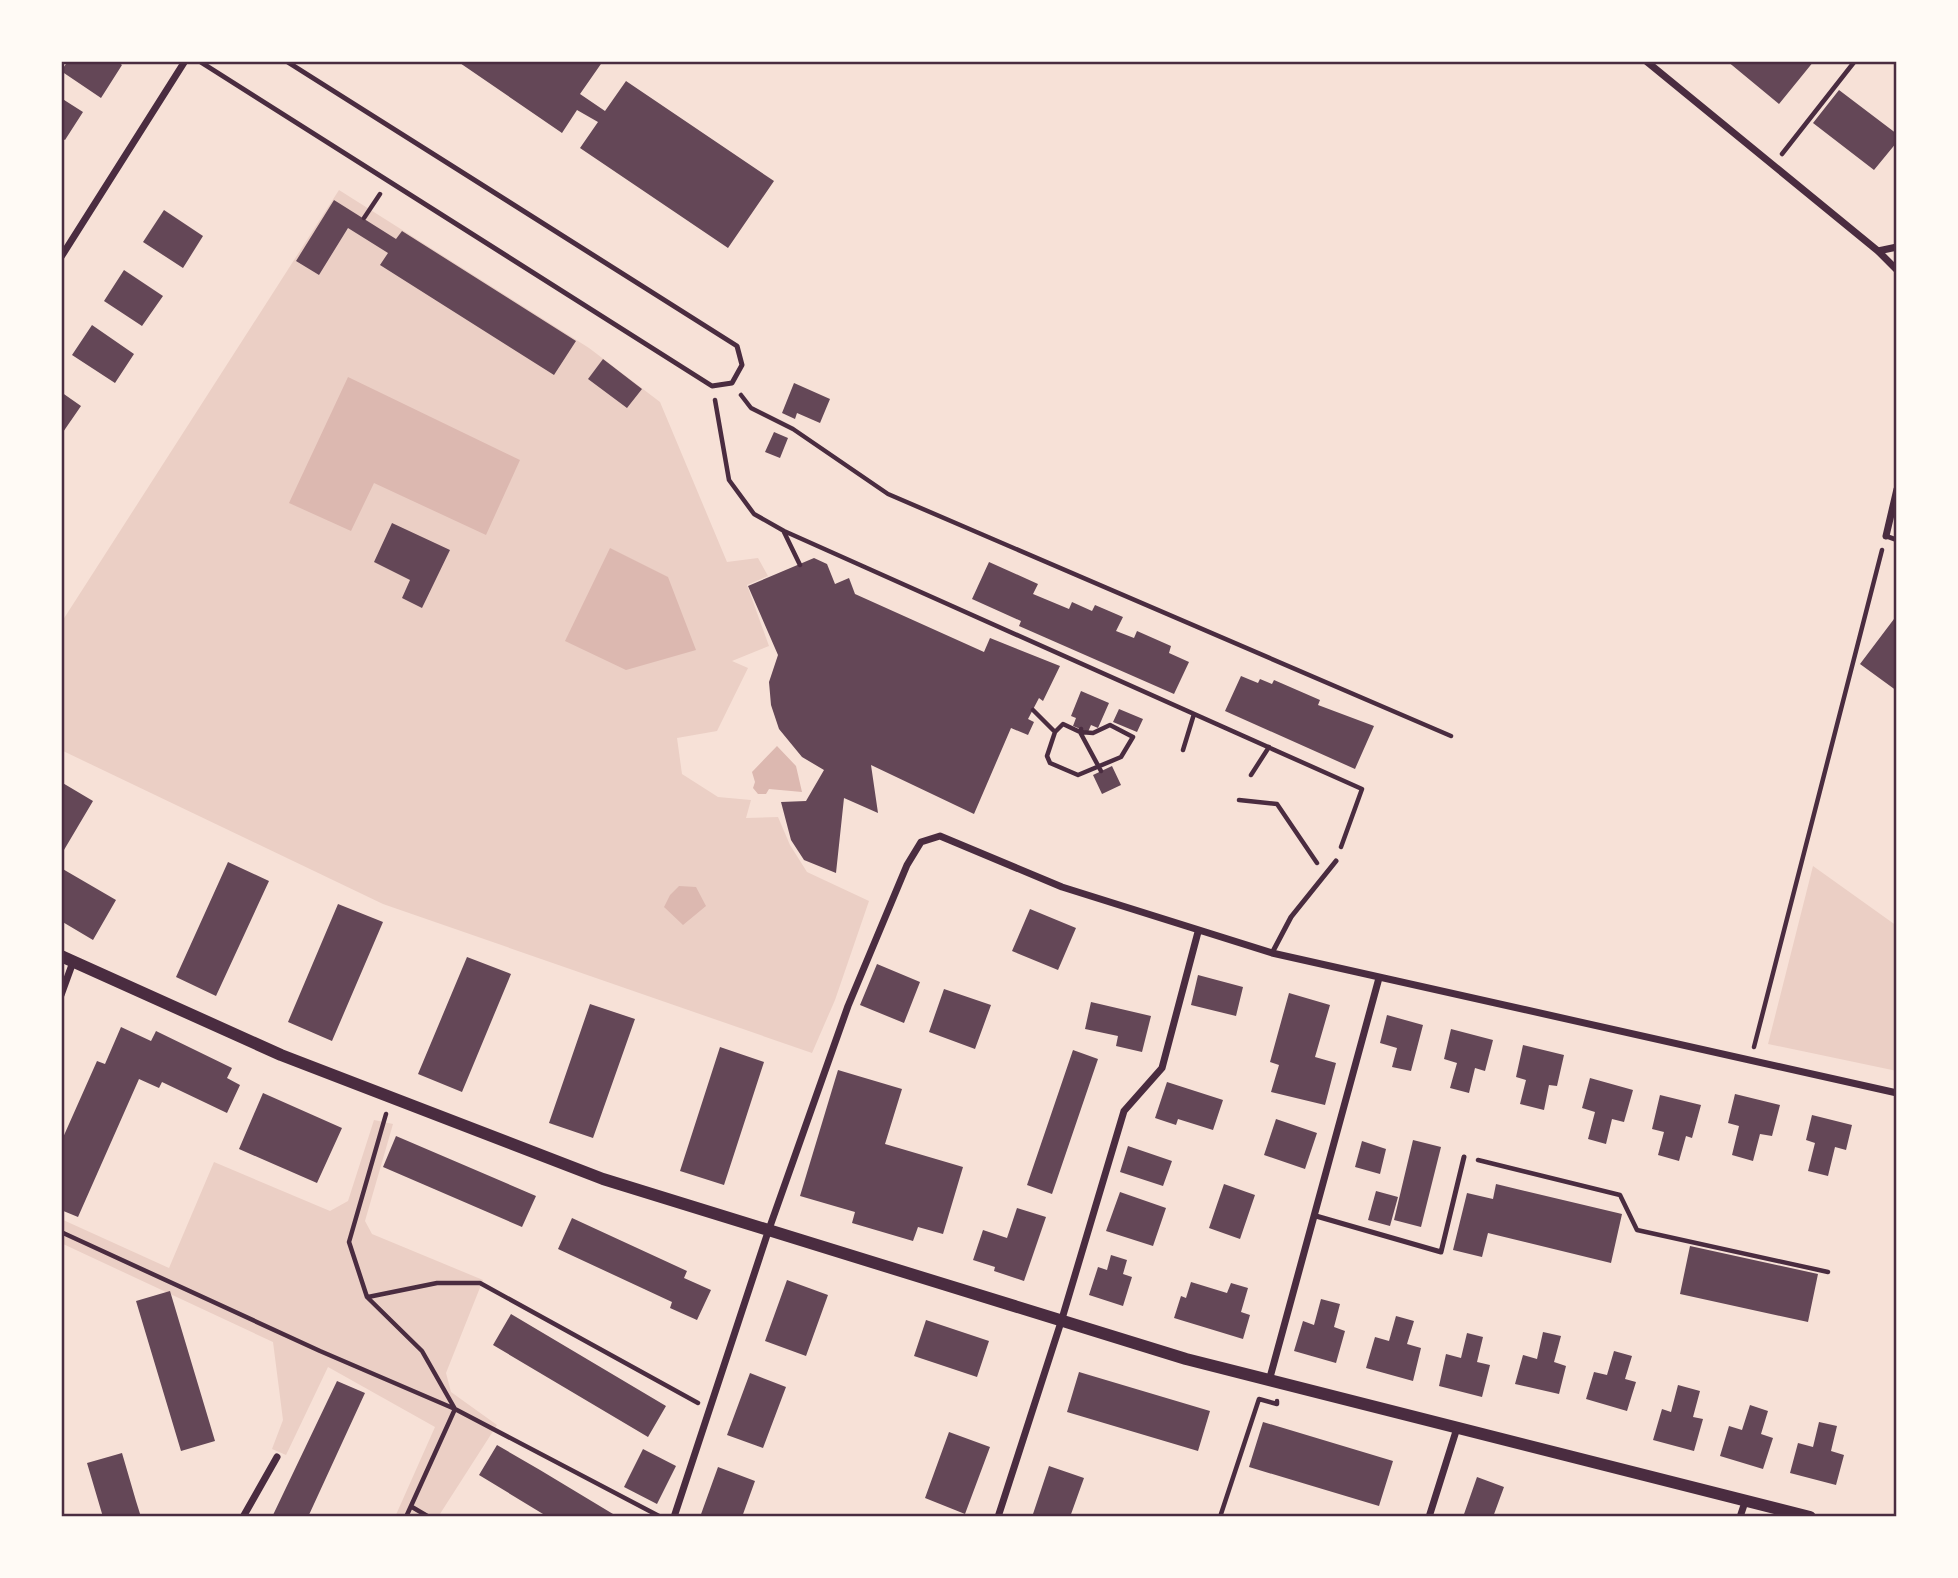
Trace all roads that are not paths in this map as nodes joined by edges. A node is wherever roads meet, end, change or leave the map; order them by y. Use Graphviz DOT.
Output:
graph roads {
  1 [pos="185,61"];
  2 [pos="199,61"];
  3 [pos="286,61"];
  4 [pos="1646,61"];
  5 [pos="1897,247"];
  6 [pos="1878,250"];
  7 [pos="61,257"];
  8 [pos="1897,270"];
  9 [pos="1897,489"];
  10 [pos="1886,536"];
  11 [pos="1897,540"];
  12 [pos="1336,862"];
  13 [pos="1198,932"];
  14 [pos="1272,953"];
  15 [pos="67,959"];
  16 [pos="1379,978"];
  17 [pos="61,995"];
  18 [pos="1897,1093"];
  19 [pos="1464,1157"];
  20 [pos="1316,1216"];
  21 [pos="768,1232"];
  22 [pos="1061,1321"];
  23 [pos="1275,1382"];
  24 [pos="1457,1428"];
  25 [pos="277,1457"];
  26 [pos="1745,1502"];
  27 [pos="243,1517"];
  28 [pos="674,1517"];
  29 [pos="998,1517"];
  30 [pos="1429,1517"];
  31 [pos="1740,1517"];
  32 [pos="1810,1517"];
  1 -- 7 [label="street"];
  2 -- 3 [label="lane"];
  4 -- 6 [label="street"];
  5 -- 6 [label="street"];
  6 -- 8 [label="street"];
  9 -- 10 [label="street"];
  10 -- 11 [label="lane"];
  12 -- 14 [label="lane"];
  13 -- 14 [label="street"];
  13 -- 21 [label="street"];
  13 -- 22 [label="street"];
  14 -- 16 [label="street"];
  15 -- 17 [label="street"];
  15 -- 21 [label="street"];
  16 -- 18 [label="street"];
  16 -- 20 [label="street"];
  19 -- 20 [label="lane"];
  20 -- 23 [label="street"];
  21 -- 22 [label="street"];
  21 -- 28 [label="street"];
  22 -- 23 [label="street"];
  22 -- 29 [label="street"];
  23 -- 24 [label="street"];
  24 -- 26 [label="street"];
  24 -- 30 [label="street"];
  25 -- 27 [label="street"];
  26 -- 31 [label="street"];
  26 -- 32 [label="street"];
}
